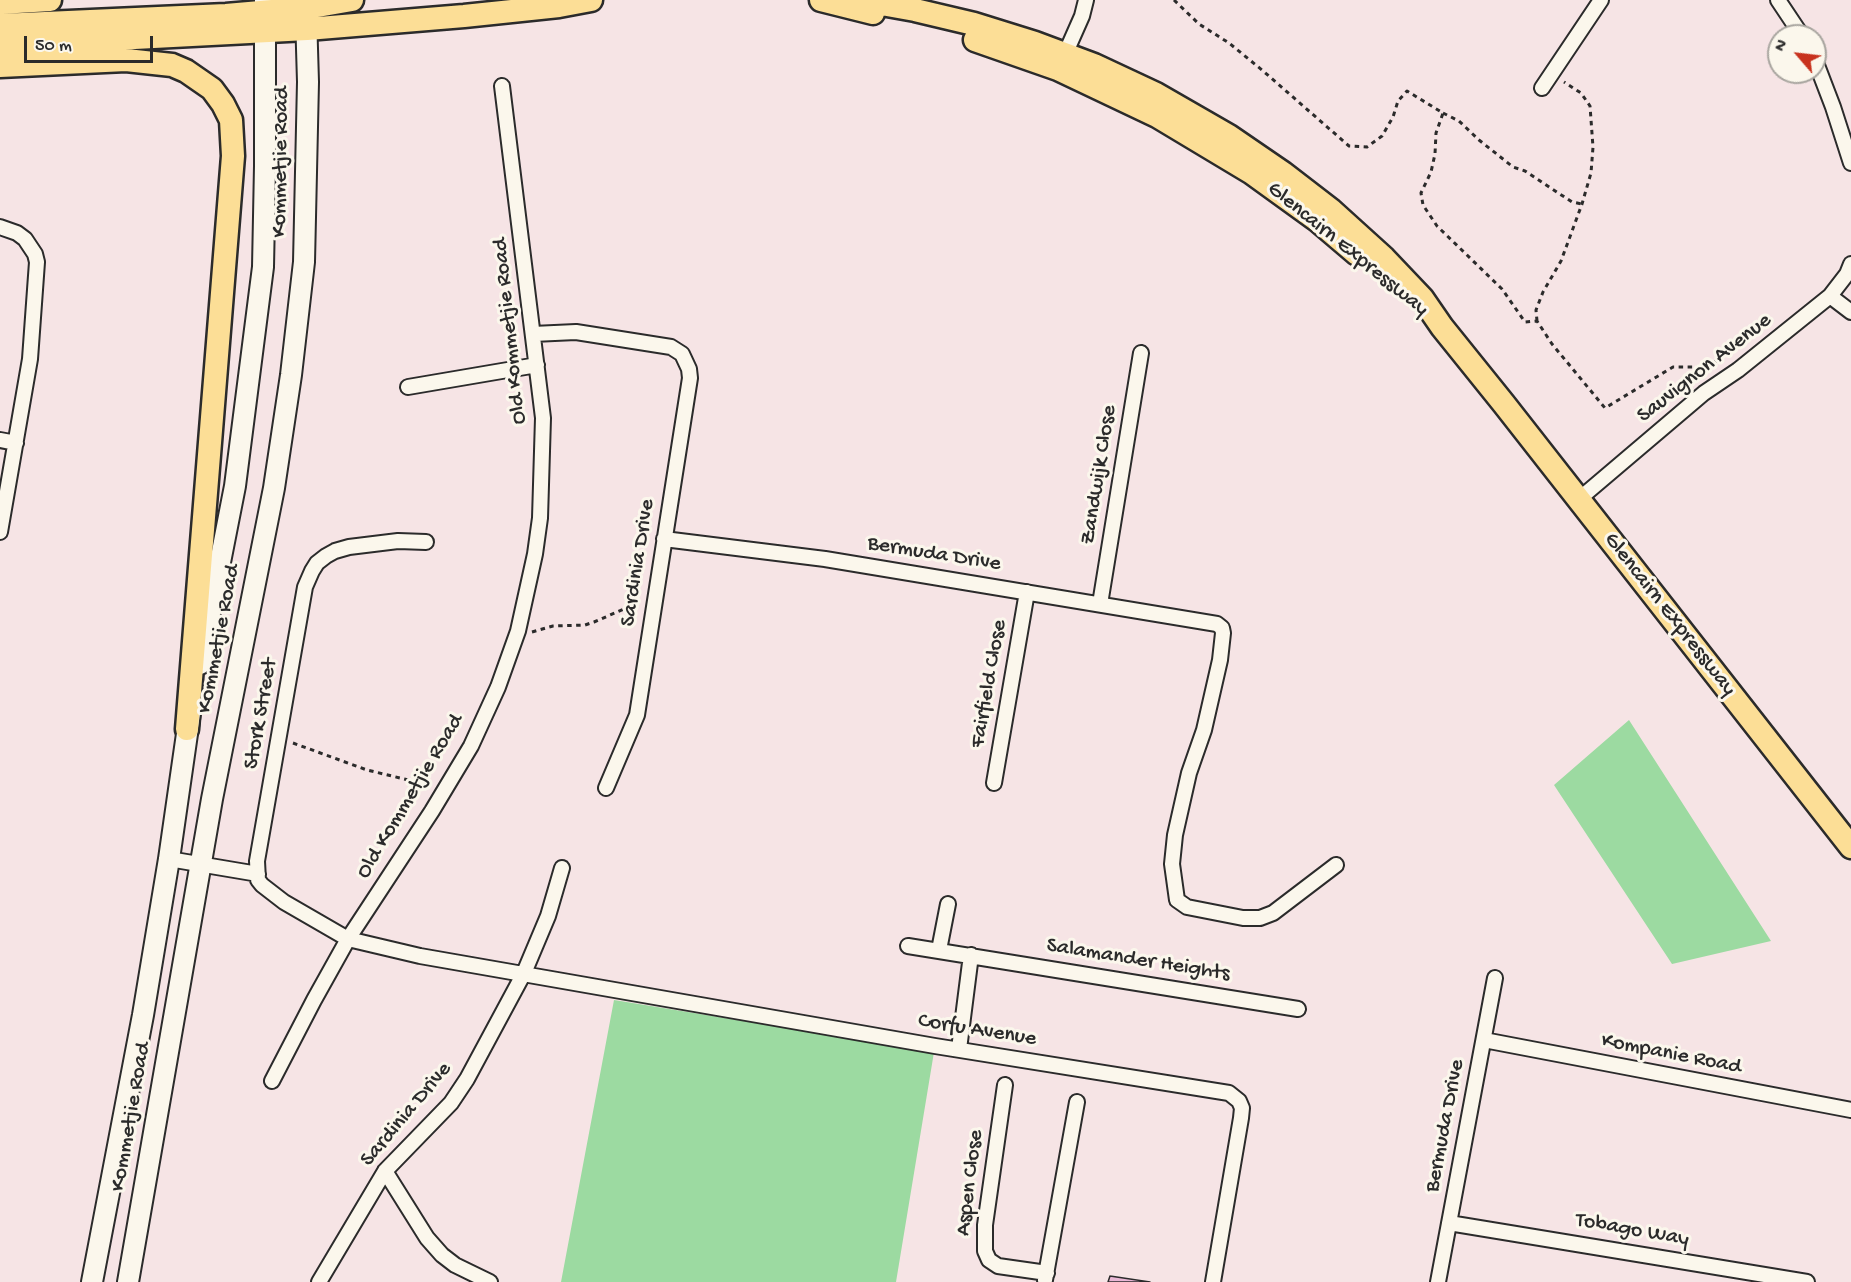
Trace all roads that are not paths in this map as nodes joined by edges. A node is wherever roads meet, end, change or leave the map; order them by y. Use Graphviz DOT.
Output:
graph roads {
  1 [pos="50,0"];
  2 [pos="352,0"];
  3 [pos="591,0"];
  4 [pos="821,0"];
  5 [pos="859,0"];
  6 [pos="1086,0"];
  7 [pos="1601,0"];
  8 [pos="1778,0"];
  9 [pos="0,3"];
  10 [pos="306,12"];
  11 [pos="265,15"];
  12 [pos="1794,24"];
  13 [pos="0,25"];
  14 [pos="0,45"];
  15 [pos="1062,62"];
  16 [pos="0,66"];
  17 [pos="1824,84"];
  18 [pos="502,86"];
  19 [pos="1542,88"];
  20 [pos="1851,163"];
  21 [pos="0,227"];
  22 [pos="1851,264"];
  23 [pos="1830,296"];
  24 [pos="1851,312"];
  25 [pos="533,334"];
  26 [pos="1141,353"];
  27 [pos="537,365"];
  28 [pos="408,387"];
  29 [pos="0,440"];
  30 [pos="16,443"];
  31 [pos="1578,500"];
  32 [pos="0,532"];
  33 [pos="664,538"];
  34 [pos="426,542"];
  35 [pos="1027,592"];
  36 [pos="1100,604"];
  37 [pos="187,729"];
  38 [pos="994,783"];
  39 [pos="606,788"];
  40 [pos="1851,847"];
  41 [pos="169,859"];
  42 [pos="202,865"];
  43 [pos="1336,865"];
  44 [pos="562,868"];
  45 [pos="258,874"];
  46 [pos="948,904"];
  47 [pos="348,939"];
  48 [pos="908,946"];
  49 [pos="939,950"];
  50 [pos="971,955"];
  51 [pos="525,973"];
  52 [pos="1495,978"];
  53 [pos="1298,1009"];
  54 [pos="1484,1040"];
  55 [pos="959,1049"];
  56 [pos="272,1081"];
  57 [pos="1005,1085"];
  58 [pos="1077,1102"];
  59 [pos="1851,1110"];
  60 [pos="385,1172"];
  61 [pos="1449,1223"];
  62 [pos="1046,1278"];
  63 [pos="92,1282"];
  64 [pos="128,1282"];
  65 [pos="319,1282"];
  66 [pos="490,1282"];
  67 [pos="1213,1282"];
  68 [pos="1438,1282"];
  69 [pos="1807,1282"];
  1 -- 9 [label="main road"];
  2 -- 10 [label="main road"];
  3 -- 10 [label="main road"];
  4 -- 15 [label="main road, Glencairn Expressway"];
  5 -- 15 [label="main road, Glencairn Expressway"];
  6 -- 15 [label="street"];
  7 -- 19 [label="street"];
  8 -- 12 [label="street"];
  10 -- 11 [label="main road"];
  10 -- 42 [label="main road, Kommetjie Road"];
  11 -- 13 [label="main road"];
  11 -- 14 [label="main road"];
  11 -- 37 [label="main road, Kommetjie Road"];
  15 -- 31 [label="main road, Glencairn Expressway"];
  16 -- 37 [label="main road"];
  17 -- 20 [label="street"];
  18 -- 25 [label="street, Old Kommetjie Road"];
  21 -- 30 [label="street"];
  22 -- 23 [label="street, Sauvignon Avenue"];
  23 -- 24 [label="street"];
  23 -- 31 [label="street, Sauvignon Avenue"];
  25 -- 27 [label="street, Old Kommetjie Road"];
  25 -- 33 [label="street, Sardinia Drive"];
  26 -- 36 [label="street, Zandwijk Close"];
  27 -- 28 [label="street"];
  27 -- 47 [label="street, Old Kommetjie Road"];
  29 -- 30 [label="street"];
  30 -- 32 [label="street"];
  31 -- 40 [label="main road, Glencairn Expressway"];
  33 -- 35 [label="street, Bermuda Drive"];
  33 -- 39 [label="street, Sardinia Drive"];
  34 -- 45 [label="street, Stork Street"];
  35 -- 36 [label="street, Bermuda Drive"];
  35 -- 38 [label="street, Fairfield Close"];
  36 -- 43 [label="street, Bermuda Drive"];
  37 -- 41 [label="main road, Kommetjie Road"];
  41 -- 42 [label="street"];
  41 -- 63 [label="main road, Kommetjie Road"];
  42 -- 45 [label="street"];
  42 -- 64 [label="main road, Kommetjie Road"];
  44 -- 51 [label="street, Sardinia Drive"];
  45 -- 47 [label="street"];
  46 -- 49 [label="street"];
  47 -- 51 [label="street, Corfu Avenue"];
  47 -- 56 [label="street, Old Kommetjie Road"];
  48 -- 49 [label="street, Salamander Heights"];
  49 -- 50 [label="street, Salamander Heights"];
  50 -- 53 [label="street, Salamander Heights"];
  50 -- 55 [label="street"];
  51 -- 55 [label="street, Corfu Avenue"];
  51 -- 60 [label="street, Sardinia Drive"];
  52 -- 54 [label="street, Bermuda Drive"];
  54 -- 59 [label="street, Kompanie Road"];
  54 -- 61 [label="street, Bermuda Drive"];
  55 -- 67 [label="street, Corfu Avenue"];
  57 -- 62 [label="street, Aspen Close"];
  58 -- 62 [label="street, Aspen Close"];
  60 -- 65 [label="street, Sardinia Drive"];
  60 -- 66 [label="street"];
  61 -- 68 [label="street, Bermuda Drive"];
  61 -- 69 [label="street, Tobago Way"];
}
